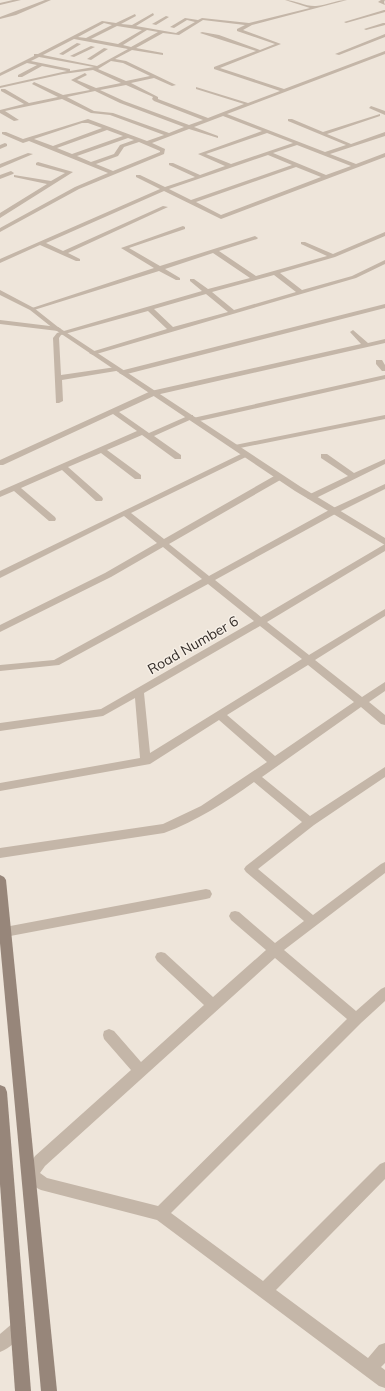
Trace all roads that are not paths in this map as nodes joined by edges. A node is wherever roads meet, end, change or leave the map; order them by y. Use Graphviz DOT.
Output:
graph roads {
  1 [pos="19,0"];
  2 [pos="49,0"];
  3 [pos="286,0"];
  4 [pos="345,0"];
  5 [pos="373,0"];
  6 [pos="385,0"];
  7 [pos="317,1"];
  8 [pos="10,2"];
  9 [pos="380,2"];
  10 [pos="0,4"];
  11 [pos="326,4"];
  12 [pos="385,4"];
  13 [pos="314,7"];
  14 [pos="27,8"];
  15 [pos="4,10"];
  16 [pos="385,10"];
  17 [pos="13,14"];
  18 [pos="153,14"];
  19 [pos="135,15"];
  20 [pos="167,17"];
  21 [pos="0,18"];
  22 [pos="220,20"];
  23 [pos="199,21"];
  24 [pos="140,22"];
  25 [pos="346,22"];
  26 [pos="116,24"];
  27 [pos="154,24"];
  28 [pos="250,24"];
  29 [pos="385,24"];
  30 [pos="214,25"];
  31 [pos="379,25"];
  32 [pos="132,27"];
  33 [pos="172,27"];
  34 [pos="385,27"];
  35 [pos="108,29"];
  36 [pos="146,29"];
  37 [pos="208,29"];
  38 [pos="366,29"];
  39 [pos="115,30"];
  40 [pos="186,30"];
  41 [pos="238,30"];
  42 [pos="162,32"];
  43 [pos="231,32"];
  44 [pos="129,33"];
  45 [pos="98,34"];
  46 [pos="137,34"];
  47 [pos="224,34"];
  48 [pos="385,35"];
  49 [pos="105,36"];
  50 [pos="217,36"];
  51 [pos="72,37"];
  52 [pos="120,39"];
  53 [pos="86,40"];
  54 [pos="128,40"];
  55 [pos="63,42"];
  56 [pos="79,44"];
  57 [pos="120,45"];
  58 [pos="356,46"];
  59 [pos="93,47"];
  60 [pos="133,48"];
  61 [pos="106,49"];
  62 [pos="369,50"];
  63 [pos="45,51"];
  64 [pos="147,51"];
  65 [pos="260,51"];
  66 [pos="125,52"];
  67 [pos="381,53"];
  68 [pos="61,54"];
  69 [pos="161,54"];
  70 [pos="337,54"];
  71 [pos="36,56"];
  72 [pos="72,56"];
  73 [pos="135,56"];
  74 [pos="89,59"];
  75 [pos="130,59"];
  76 [pos="111,60"];
  77 [pos="25,62"];
  78 [pos="124,62"];
  79 [pos="106,63"];
  80 [pos="40,64"];
  81 [pos="96,68"];
  82 [pos="83,71"];
  83 [pos="76,72"];
  84 [pos="2,74"];
  85 [pos="20,76"];
  86 [pos="155,76"];
  87 [pos="0,80"];
  88 [pos="35,81"];
  89 [pos="16,83"];
  90 [pos="126,83"];
  91 [pos="174,85"];
  92 [pos="1,88"];
  93 [pos="198,88"];
  94 [pos="94,90"];
  95 [pos="286,91"];
  96 [pos="62,98"];
  97 [pos="109,102"];
  98 [pos="248,104"];
  99 [pos="29,105"];
  100 [pos="371,107"];
  101 [pos="0,111"];
  102 [pos="385,113"];
  103 [pos="111,114"];
  104 [pos="223,114"];
  105 [pos="378,115"];
  106 [pos="16,120"];
  107 [pos="208,120"];
  108 [pos="290,120"];
  109 [pos="98,124"];
  110 [pos="107,128"];
  111 [pos="189,128"];
  112 [pos="268,131"];
  113 [pos="4,133"];
  114 [pos="324,133"];
  115 [pos="385,134"];
  116 [pos="170,135"];
  117 [pos="127,136"];
  118 [pos="216,137"];
  119 [pos="30,138"];
  120 [pos="139,140"];
  121 [pos="298,143"];
  122 [pos="147,144"];
  123 [pos="350,145"];
  124 [pos="53,148"];
  125 [pos="30,154"];
  126 [pos="268,154"];
  127 [pos="325,154"];
  128 [pos="385,155"];
  129 [pos="72,156"];
  130 [pos="38,164"];
  131 [pos="91,164"];
  132 [pos="170,164"];
  133 [pos="296,165"];
  134 [pos="230,166"];
  135 [pos="356,166"];
  136 [pos="0,167"];
  137 [pos="113,173"];
  138 [pos="14,174"];
  139 [pos="138,176"];
  140 [pos="0,177"];
  141 [pos="200,177"];
  142 [pos="326,177"];
  143 [pos="51,183"];
  144 [pos="164,189"];
  145 [pos="191,202"];
  146 [pos="165,207"];
  147 [pos="0,216"];
  148 [pos="183,228"];
  149 [pos="0,230"];
  150 [pos="384,236"];
  151 [pos="255,238"];
  152 [pos="40,243"];
  153 [pos="303,243"];
  154 [pos="214,251"];
  155 [pos="64,253"];
  156 [pos="333,256"];
  157 [pos="78,260"];
  158 [pos="0,261"];
  159 [pos="385,262"];
  160 [pos="160,268"];
  161 [pos="275,272"];
  162 [pos="255,278"];
  163 [pos="178,279"];
  164 [pos="192,280"];
  165 [pos="0,292"];
  166 [pos="206,292"];
  167 [pos="302,292"];
  168 [pos="385,306"];
  169 [pos="149,308"];
  170 [pos="32,309"];
  171 [pos="232,312"];
  172 [pos="0,322"];
  173 [pos="172,330"];
  174 [pos="60,331"];
  175 [pos="353,332"];
  176 [pos="385,341"];
  177 [pos="366,345"];
  178 [pos="93,353"];
  179 [pos="379,362"];
  180 [pos="116,369"];
  181 [pos="385,369"];
  182 [pos="123,373"];
  183 [pos="385,377"];
  184 [pos="59,378"];
  185 [pos="154,393"];
  186 [pos="59,401"];
  187 [pos="115,412"];
  188 [pos="385,417"];
  189 [pos="192,418"];
  190 [pos="145,434"];
  191 [pos="235,447"];
  192 [pos="102,449"];
  193 [pos="245,454"];
  194 [pos="324,456"];
  195 [pos="178,457"];
  196 [pos="385,461"];
  197 [pos="0,463"];
  198 [pos="62,466"];
  199 [pos="353,476"];
  200 [pos="138,477"];
  201 [pos="279,477"];
  202 [pos="385,486"];
  203 [pos="15,487"];
  204 [pos="0,494"];
  205 [pos="311,497"];
  206 [pos="99,499"];
  207 [pos="334,511"];
  208 [pos="125,513"];
  209 [pos="52,519"];
  210 [pos="385,542"];
  211 [pos="164,544"];
  212 [pos="385,546"];
  213 [pos="0,575"];
  214 [pos="208,580"];
  215 [pos="385,612"];
  216 [pos="260,622"];
  217 [pos="0,629"];
  218 [pos="308,660"];
  219 [pos="0,668"];
  220 [pos="385,686"];
  221 [pos="139,692"];
  222 [pos="361,703"];
  223 [pos="220,715"];
  224 [pos="385,722"];
  225 [pos="0,727"];
  226 [pos="146,761"];
  227 [pos="274,762"];
  228 [pos="385,771"];
  229 [pos="254,776"];
  230 [pos="0,787"];
  231 [pos="310,822"];
  232 [pos="0,853"];
  233 [pos="385,867"];
  234 [pos="0,880"];
  235 [pos="206,894"];
  236 [pos="235,916"];
  237 [pos="312,921"];
  238 [pos="5,932"];
  239 [pos="275,950"];
  240 [pos="161,957"];
  241 [pos="385,994"];
  242 [pos="213,1005"];
  243 [pos="356,1019"];
  244 [pos="109,1035"];
  245 [pos="140,1070"];
  246 [pos="0,1092"];
  247 [pos="385,1169"];
  248 [pos="29,1174"];
  249 [pos="3,1175"];
  250 [pos="160,1214"];
  251 [pos="264,1291"];
  252 [pos="18,1328"];
  253 [pos="0,1344"];
  254 [pos="385,1351"];
  255 [pos="370,1368"];
  256 [pos="385,1380"];
  257 [pos="23,1391"];
  258 [pos="49,1391"];
  1 -- 8 [label="street"];
  2 -- 14 [label="street"];
  3 -- 13 [label="street"];
  4 -- 11 [label="street"];
  5 -- 9 [label="street"];
  6 -- 9 [label="street"];
  7 -- 11 [label="street"];
  8 -- 10 [label="street"];
  8 -- 14 [label="street"];
  9 -- 12 [label="street"];
  11 -- 13 [label="street"];
  13 -- 28 [label="street"];
  14 -- 17 [label="street"];
  15 -- 17 [label="street"];
  16 -- 25 [label="street"];
  17 -- 21 [label="street"];
  18 -- 24 [label="street"];
  19 -- 26 [label="street"];
  20 -- 27 [label="street"];
  22 -- 23 [label="street"];
  22 -- 28 [label="street"];
  22 -- 30 [label="street"];
  23 -- 33 [label="street"];
  23 -- 40 [label="street"];
  24 -- 27 [label="street"];
  24 -- 32 [label="street"];
  26 -- 32 [label="street"];
  26 -- 35 [label="street"];
  26 -- 51 [label="street"];
  27 -- 33 [label="street"];
  28 -- 41 [label="street"];
  29 -- 31 [label="street"];
  31 -- 34 [label="street"];
  31 -- 38 [label="street"];
  32 -- 36 [label="street"];
  33 -- 40 [label="street"];
  35 -- 39 [label="street"];
  35 -- 45 [label="street"];
  36 -- 42 [label="street"];
  36 -- 46 [label="street"];
  37 -- 50 [label="street"];
  40 -- 42 [label="street"];
  41 -- 43 [label="street"];
  41 -- 65 [label="street"];
  42 -- 60 [label="street"];
  44 -- 46 [label="street"];
  45 -- 49 [label="street"];
  45 -- 53 [label="street"];
  46 -- 54 [label="street"];
  47 -- 50 [label="street"];
  48 -- 58 [label="street"];
  50 -- 65 [label="street"];
  51 -- 53 [label="street"];
  51 -- 55 [label="street"];
  52 -- 54 [label="street"];
  53 -- 57 [label="street"];
  54 -- 57 [label="street"];
  55 -- 56 [label="street"];
  55 -- 63 [label="street"];
  56 -- 59 [label="street"];
  56 -- 68 [label="street"];
  57 -- 60 [label="street"];
  58 -- 62 [label="street"];
  58 -- 70 [label="street"];
  59 -- 61 [label="street"];
  59 -- 72 [label="street"];
  60 -- 64 [label="street"];
  60 -- 66 [label="street"];
  61 -- 66 [label="street"];
  61 -- 74 [label="street"];
  63 -- 68 [label="street"];
  63 -- 71 [label="street"];
  64 -- 69 [label="street"];
  64 -- 73 [label="street"];
  65 -- 95 [label="street"];
  66 -- 76 [label="street"];
  67 -- 95 [label="street"];
  68 -- 72 [label="street"];
  71 -- 77 [label="street"];
  71 -- 81 [label="street"];
  72 -- 74 [label="street"];
  74 -- 79 [label="street"];
  75 -- 78 [label="street"];
  76 -- 78 [label="street"];
  76 -- 79 [label="street"];
  77 -- 80 [label="street"];
  77 -- 84 [label="street"];
  78 -- 86 [label="street"];
  79 -- 81 [label="street"];
  80 -- 83 [label="street"];
  80 -- 85 [label="street"];
  81 -- 82 [label="street"];
  81 -- 90 [label="street"];
  82 -- 83 [label="street"];
  82 -- 94 [label="street"];
  83 -- 88 [label="street"];
  84 -- 85 [label="street"];
  85 -- 88 [label="street"];
  86 -- 90 [label="street"];
  86 -- 91 [label="street"];
  87 -- 89 [label="street"];
  88 -- 89 [label="street"];
  88 -- 96 [label="street"];
  89 -- 92 [label="street"];
  90 -- 94 [label="street"];
  90 -- 107 [label="street"];
  92 -- 99 [label="street"];
  93 -- 98 [label="street"];
  94 -- 96 [label="street"];
  94 -- 97 [label="street"];
  95 -- 98 [label="street"];
  96 -- 99 [label="street"];
  96 -- 103 [label="street"];
  97 -- 103 [label="street"];
  97 -- 111 [label="street"];
  98 -- 104 [label="street"];
  99 -- 101 [label="street"];
  100 -- 102 [label="street"];
  101 -- 106 [label="street"];
  103 -- 109 [label="street"];
  103 -- 116 [label="street"];
  104 -- 107 [label="street"];
  104 -- 112 [label="street"];
  105 -- 114 [label="street"];
  107 -- 111 [label="street"];
  108 -- 114 [label="street"];
  109 -- 110 [label="street"];
  109 -- 119 [label="street"];
  110 -- 117 [label="street"];
  110 -- 124 [label="street"];
  111 -- 116 [label="street"];
  111 -- 118 [label="street"];
  112 -- 121 [label="street"];
  112 -- 134 [label="street"];
  113 -- 119 [label="street"];
  114 -- 123 [label="street"];
  115 -- 123 [label="street"];
  116 -- 122 [label="street"];
  117 -- 120 [label="street"];
  117 -- 129 [label="street"];
  119 -- 124 [label="street"];
  120 -- 122 [label="street"];
  120 -- 131 [label="street"];
  121 -- 126 [label="street"];
  121 -- 127 [label="street"];
  122 -- 137 [label="street"];
  123 -- 127 [label="street"];
  124 -- 129 [label="street"];
  125 -- 136 [label="street"];
  126 -- 133 [label="street"];
  126 -- 134 [label="street"];
  127 -- 135 [label="street"];
  128 -- 135 [label="street"];
  129 -- 131 [label="street"];
  130 -- 143 [label="street"];
  131 -- 137 [label="street"];
  132 -- 141 [label="street"];
  133 -- 142 [label="street"];
  133 -- 145 [label="street"];
  134 -- 141 [label="street"];
  135 -- 142 [label="street"];
  136 -- 138 [label="street"];
  137 -- 149 [label="street"];
  138 -- 140 [label="street"];
  138 -- 143 [label="street"];
  139 -- 144 [label="street"];
  141 -- 144 [label="street"];
  142 -- 145 [label="street"];
  143 -- 147 [label="street"];
  144 -- 145 [label="street"];
  144 -- 152 [label="street"];
  146 -- 155 [label="street"];
  148 -- 160 [label="street"];
  150 -- 156 [label="street"];
  151 -- 154 [label="street"];
  152 -- 155 [label="street"];
  152 -- 158 [label="street"];
  153 -- 156 [label="street"];
  154 -- 160 [label="street"];
  154 -- 162 [label="street"];
  155 -- 157 [label="street"];
  156 -- 161 [label="street"];
  159 -- 167 [label="street"];
  160 -- 163 [label="street"];
  160 -- 170 [label="street"];
  161 -- 162 [label="street"];
  161 -- 167 [label="street"];
  162 -- 166 [label="street"];
  164 -- 166 [label="street"];
  165 -- 170 [label="street"];
  166 -- 169 [label="street"];
  166 -- 171 [label="street"];
  167 -- 171 [label="street"];
  168 -- 182 [label="street"];
  169 -- 173 [label="street"];
  169 -- 174 [label="street"];
  170 -- 174 [label="street"];
  171 -- 173 [label="street"];
  172 -- 174 [label="street"];
  173 -- 178 [label="street"];
  174 -- 178 [label="street"];
  174 -- 184 [label="street"];
  175 -- 177 [label="street"];
  176 -- 177 [label="street"];
  177 -- 185 [label="street"];
  178 -- 180 [label="street"];
  179 -- 181 [label="street"];
  180 -- 182 [label="street"];
  180 -- 184 [label="street"];
  182 -- 185 [label="street"];
  183 -- 189 [label="street"];
  184 -- 186 [label="street"];
  185 -- 187 [label="street"];
  185 -- 189 [label="street"];
  187 -- 190 [label="street"];
  187 -- 197 [label="street"];
  188 -- 191 [label="street"];
  189 -- 190 [label="street"];
  189 -- 191 [label="street"];
  190 -- 192 [label="street"];
  190 -- 195 [label="street"];
  191 -- 193 [label="street"];
  192 -- 198 [label="street"];
  192 -- 200 [label="street"];
  193 -- 201 [label="street"];
  193 -- 208 [label="street"];
  194 -- 199 [label="street"];
  196 -- 199 [label="street"];
  198 -- 203 [label="street"];
  198 -- 206 [label="street"];
  199 -- 205 [label="street"];
  201 -- 205 [label="street"];
  201 -- 211 [label="street"];
  202 -- 207 [label="street"];
  203 -- 204 [label="street"];
  203 -- 209 [label="street"];
  205 -- 207 [label="street"];
  207 -- 210 [label="street"];
  207 -- 214 [label="street"];
  208 -- 211 [label="street"];
  208 -- 213 [label="street"];
  211 -- 214 [label="street"];
  211 -- 217 [label="street"];
  212 -- 216 [label="street, Road Number 6"];
  214 -- 216 [label="street"];
  214 -- 219 [label="street"];
  215 -- 218 [label="street"];
  216 -- 218 [label="street"];
  216 -- 221 [label="street, Road Number 6"];
  218 -- 222 [label="street"];
  218 -- 223 [label="street"];
  220 -- 222 [label="street"];
  221 -- 225 [label="street, Road Number 6"];
  221 -- 226 [label="street"];
  222 -- 224 [label="street"];
  222 -- 227 [label="street"];
  223 -- 226 [label="street"];
  223 -- 227 [label="street"];
  226 -- 230 [label="street"];
  227 -- 229 [label="street"];
  228 -- 231 [label="street"];
  229 -- 231 [label="street"];
  229 -- 232 [label="street"];
  231 -- 237 [label="street"];
  233 -- 237 [label="street"];
  234 -- 238 [label="main road"];
  235 -- 238 [label="street"];
  236 -- 239 [label="street"];
  237 -- 239 [label="street"];
  238 -- 248 [label="main road"];
  239 -- 242 [label="street"];
  239 -- 243 [label="street"];
  240 -- 242 [label="street"];
  241 -- 243 [label="street"];
  242 -- 245 [label="street"];
  243 -- 250 [label="street"];
  244 -- 245 [label="street"];
  245 -- 248 [label="street"];
  246 -- 249 [label="main road"];
  247 -- 251 [label="street"];
  248 -- 250 [label="street"];
  248 -- 258 [label="main road"];
  249 -- 252 [label="main road"];
  250 -- 251 [label="street"];
  251 -- 255 [label="street"];
  252 -- 253 [label="street"];
  252 -- 257 [label="main road"];
  254 -- 255 [label="street"];
  255 -- 256 [label="street"];
}
